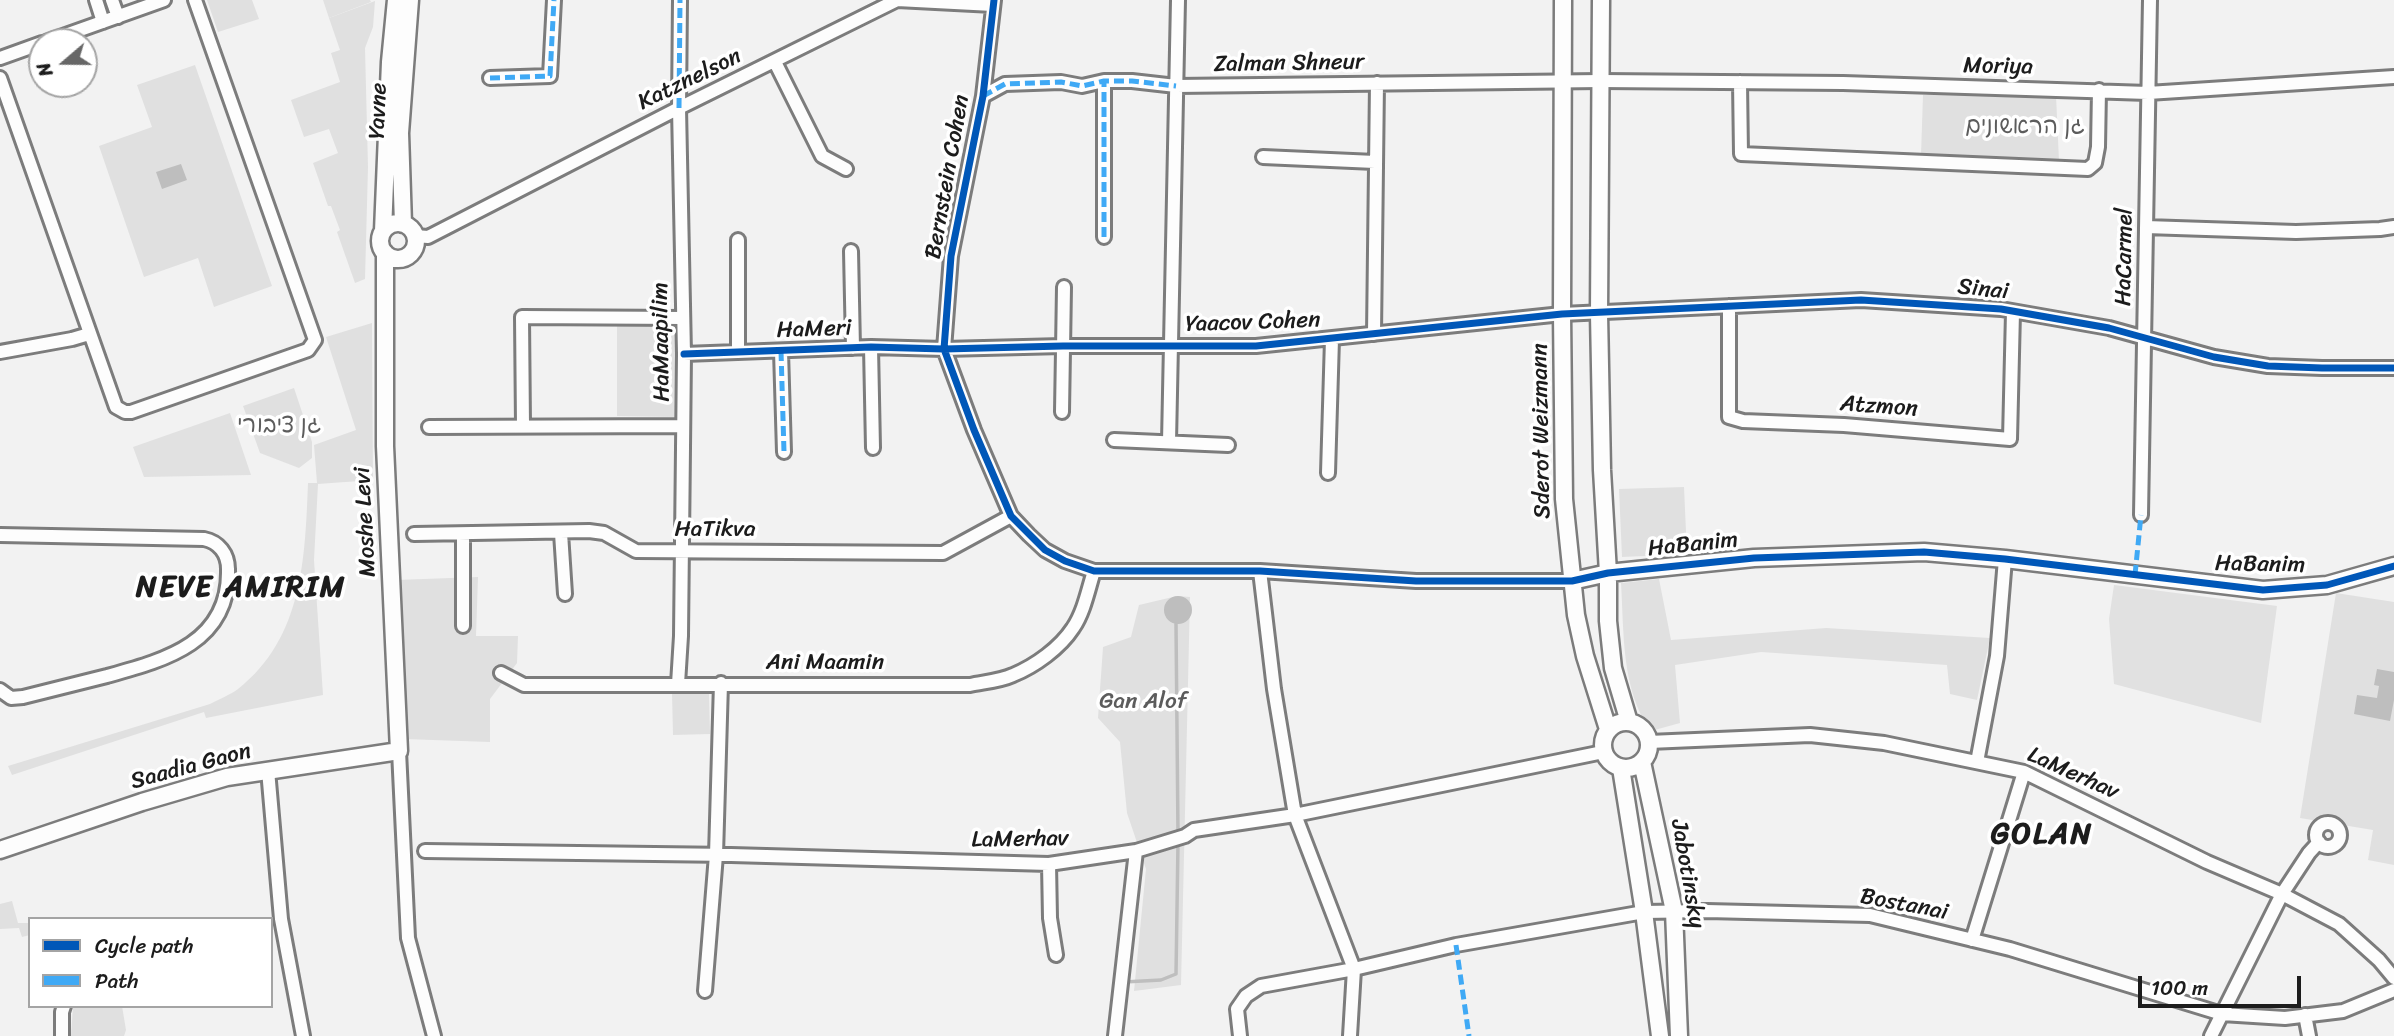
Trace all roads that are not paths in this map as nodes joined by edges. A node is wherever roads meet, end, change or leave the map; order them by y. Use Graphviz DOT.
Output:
graph roads {
  1 [pos="96,0"];
  2 [pos="112,0"];
  3 [pos="164,0"];
  4 [pos="195,0"];
  5 [pos="396,0"];
  6 [pos="410,0"];
  7 [pos="554,0"];
  8 [pos="680,0"];
  9 [pos="1178,0"];
  10 [pos="1563,0"];
  11 [pos="1601,0"];
  12 [pos="2150,0"];
  13 [pos="993,2"];
  14 [pos="118,17"];
  15 [pos="103,22"];
  16 [pos="86,28"];
  17 [pos="28,48"];
  18 [pos="0,58"];
  19 [pos="775,62"];
  20 [pos="2394,77"];
  21 [pos="0,78"];
  22 [pos="490,78"];
  23 [pos="1601,80"];
  24 [pos="1104,81"];
  25 [pos="1563,81"];
  26 [pos="1740,82"];
  27 [pos="1377,83"];
  28 [pos="1176,86"];
  29 [pos="2099,90"];
  30 [pos="2148,93"];
  31 [pos="983,96"];
  32 [pos="678,108"];
  33 [pos="1263,157"];
  34 [pos="1375,162"];
  35 [pos="846,169"];
  36 [pos="403,224"];
  37 [pos="2147,227"];
  38 [pos="2394,227"];
  39 [pos="383,231"];
  40 [pos="415,236"];
  41 [pos="1104,237"];
  42 [pos="738,240"];
  43 [pos="851,251"];
  44 [pos="385,253"];
  45 [pos="406,257"];
  46 [pos="1064,286"];
  47 [pos="384,291"];
  48 [pos="1728,306"];
  49 [pos="2013,312"];
  50 [pos="1562,314"];
  51 [pos="1599,314"];
  52 [pos="683,318"];
  53 [pos="89,334"];
  54 [pos="1374,334"];
  55 [pos="1332,339"];
  56 [pos="2145,339"];
  57 [pos="1172,345"];
  58 [pos="1063,346"];
  59 [pos="871,347"];
  60 [pos="853,348"];
  61 [pos="944,349"];
  62 [pos="781,351"];
  63 [pos="0,352"];
  64 [pos="738,352"];
  65 [pos="684,354"];
  66 [pos="2394,368"];
  67 [pos="1062,412"];
  68 [pos="429,426"];
  69 [pos="523,426"];
  70 [pos="683,426"];
  71 [pos="1114,440"];
  72 [pos="1169,442"];
  73 [pos="1228,445"];
  74 [pos="873,449"];
  75 [pos="784,452"];
  76 [pos="1328,473"];
  77 [pos="2141,515"];
  78 [pos="1011,516"];
  79 [pos="561,533"];
  80 [pos="414,534"];
  81 [pos="463,534"];
  82 [pos="0,535"];
  83 [pos="681,550"];
  84 [pos="2005,559"];
  85 [pos="2394,566"];
  86 [pos="1094,571"];
  87 [pos="1260,571"];
  88 [pos="1608,573"];
  89 [pos="1572,581"];
  90 [pos="565,594"];
  91 [pos="463,626"];
  92 [pos="501,673"];
  93 [pos="721,683"];
  94 [pos="678,684"];
  95 [pos="0,690"];
  96 [pos="1629,722"];
  97 [pos="1608,729"];
  98 [pos="1649,742"];
  99 [pos="399,751"];
  100 [pos="1603,752"];
  101 [pos="1642,762"];
  102 [pos="1977,762"];
  103 [pos="1621,768"];
  104 [pos="268,770"];
  105 [pos="2024,772"];
  106 [pos="1294,816"];
  107 [pos="2319,842"];
  108 [pos="0,850"];
  109 [pos="425,851"];
  110 [pos="1136,851"];
  111 [pos="716,855"];
  112 [pos="1049,864"];
  113 [pos="2282,894"];
  114 [pos="1674,911"];
  115 [pos="1644,912"];
  116 [pos="276,920"];
  117 [pos="1972,940"];
  118 [pos="1056,955"];
  119 [pos="1354,969"];
  120 [pos="2394,978"];
  121 [pos="2394,990"];
  122 [pos="705,991"];
  123 [pos="63,1008"];
  124 [pos="2222,1014"];
  125 [pos="2305,1015"];
  126 [pos="62,1036"];
  127 [pos="303,1036"];
  128 [pos="434,1036"];
  129 [pos="1115,1036"];
  130 [pos="1240,1036"];
  131 [pos="1350,1036"];
  132 [pos="1660,1036"];
  133 [pos="1679,1036"];
  134 [pos="2211,1036"];
  135 [pos="2309,1036"];
  1 -- 15 [label="street"];
  2 -- 14 [label="street"];
  3 -- 14 [label="street"];
  4 -- 53 [label="street"];
  5 -- 39 [label="street"];
  6 -- 36 [label="street, Yavne"];
  7 -- 22 [label="street"];
  8 -- 32 [label="street, HaMaapilim"];
  9 -- 28 [label="street"];
  10 -- 25 [label="street, Sderot Weizmann"];
  11 -- 23 [label="street"];
  12 -- 30 [label="street, HaCarmel"];
  13 -- 19 [label="street, Katznelson"];
  13 -- 31 [label="street, Bernstein Cohen"];
  14 -- 15 [label="street"];
  15 -- 16 [label="street"];
  17 -- 18 [label="street"];
  19 -- 32 [label="street, Katznelson"];
  19 -- 35 [label="street"];
  20 -- 30 [label="street, Moriya"];
  21 -- 53 [label="street"];
  23 -- 25 [label="street, Zalman Shneur"];
  23 -- 26 [label="street, Moriya"];
  23 -- 51 [label="street"];
  24 -- 28 [label="street, Zalman Shneur"];
  24 -- 31 [label="street, Zalman Shneur"];
  24 -- 41 [label="street"];
  25 -- 27 [label="street, Zalman Shneur"];
  25 -- 50 [label="street, Sderot Weizmann"];
  26 -- 29 [label="street, Moriya"];
  26 -- 29 [label="street"];
  27 -- 28 [label="street, Zalman Shneur"];
  27 -- 34 [label="street"];
  28 -- 57 [label="street"];
  29 -- 30 [label="street, Moriya"];
  30 -- 37 [label="street, HaCarmel"];
  31 -- 61 [label="street, Bernstein Cohen"];
  32 -- 40 [label="street, Katznelson"];
  32 -- 52 [label="street, HaMaapilim"];
  33 -- 34 [label="street"];
  34 -- 54 [label="street"];
  36 -- 39 [label="street"];
  36 -- 40 [label="street"];
  37 -- 38 [label="street"];
  37 -- 56 [label="street, HaCarmel"];
  39 -- 44 [label="street"];
  40 -- 45 [label="street"];
  42 -- 64 [label="street"];
  43 -- 60 [label="street"];
  44 -- 45 [label="street"];
  44 -- 47 [label="street, Moshe Levi"];
  45 -- 47 [label="street"];
  46 -- 58 [label="street"];
  47 -- 99 [label="street, Moshe Levi"];
  48 -- 49 [label="street, Sinai"];
  48 -- 49 [label="street, Atzmon"];
  48 -- 51 [label="street, Sinai"];
  49 -- 56 [label="street, Sinai"];
  50 -- 51 [label="street, Sinai"];
  50 -- 54 [label="street, Yaacov Cohen"];
  50 -- 89 [label="street, Sderot Weizmann"];
  51 -- 88 [label="street"];
  52 -- 65 [label="street, HaMaapilim"];
  52 -- 69 [label="street"];
  53 -- 63 [label="street"];
  54 -- 55 [label="street, Yaacov Cohen"];
  55 -- 57 [label="street, Yaacov Cohen"];
  55 -- 76 [label="street"];
  56 -- 66 [label="street, Sinai"];
  56 -- 77 [label="street, HaCarmel"];
  57 -- 58 [label="street, Yaacov Cohen"];
  57 -- 72 [label="street"];
  58 -- 61 [label="street, Yaacov Cohen"];
  58 -- 67 [label="street"];
  59 -- 60 [label="street, HaMeri"];
  59 -- 61 [label="street, HaMeri"];
  59 -- 74 [label="street"];
  60 -- 62 [label="street, HaMeri"];
  61 -- 78 [label="street, Bernstein Cohen"];
  62 -- 64 [label="street, HaMeri"];
  62 -- 75 [label="street"];
  64 -- 65 [label="street, HaMeri"];
  65 -- 70 [label="street, HaMaapilim"];
  68 -- 69 [label="street"];
  69 -- 70 [label="street"];
  70 -- 83 [label="street, HaMaapilim"];
  71 -- 72 [label="street"];
  72 -- 73 [label="street"];
  78 -- 83 [label="street, HaTikva"];
  78 -- 86 [label="street, HaBanim"];
  79 -- 81 [label="street, HaTikva"];
  79 -- 83 [label="street, HaTikva"];
  79 -- 90 [label="street"];
  80 -- 81 [label="street, HaTikva"];
  81 -- 91 [label="street"];
  82 -- 95 [label="street"];
  83 -- 94 [label="street, HaMaapilim"];
  84 -- 85 [label="street, HaBanim"];
  84 -- 88 [label="street, HaBanim"];
  84 -- 102 [label="street"];
  86 -- 87 [label="street, HaBanim"];
  86 -- 93 [label="street, Ani Maamin"];
  87 -- 89 [label="street, HaBanim"];
  87 -- 106 [label="street"];
  88 -- 89 [label="street, HaBanim"];
  88 -- 96 [label="street"];
  89 -- 97 [label="street, Sderot Weizmann"];
  92 -- 94 [label="street, Ani Maamin"];
  93 -- 94 [label="street, Ani Maamin"];
  93 -- 111 [label="street"];
  96 -- 97 [label="street"];
  96 -- 98 [label="street"];
  97 -- 100 [label="street"];
  98 -- 101 [label="street"];
  98 -- 102 [label="street, LaMerhav"];
  99 -- 104 [label="street, Saadia Gaon"];
  99 -- 128 [label="street"];
  100 -- 103 [label="street"];
  100 -- 106 [label="street, LaMerhav"];
  101 -- 103 [label="street"];
  101 -- 114 [label="street, Jabotinsky"];
  102 -- 105 [label="street, LaMerhav"];
  103 -- 115 [label="street, Jabotinsky"];
  104 -- 108 [label="street, Saadia Gaon"];
  104 -- 116 [label="street"];
  105 -- 113 [label="street, LaMerhav"];
  105 -- 117 [label="street"];
  106 -- 110 [label="street, LaMerhav"];
  106 -- 119 [label="street"];
  107 -- 113 [label="street"];
  109 -- 111 [label="street, LaMerhav"];
  110 -- 112 [label="street, LaMerhav"];
  110 -- 129 [label="street"];
  111 -- 112 [label="street, LaMerhav"];
  111 -- 122 [label="street"];
  112 -- 118 [label="street"];
  113 -- 120 [label="street, LaMerhav"];
  113 -- 124 [label="street"];
  114 -- 115 [label="street, Bostanai"];
  114 -- 117 [label="street, Bostanai"];
  114 -- 133 [label="street, Jabotinsky"];
  115 -- 119 [label="street, Bostanai"];
  115 -- 132 [label="street, Jabotinsky"];
  116 -- 127 [label="street"];
  117 -- 124 [label="street, Bostanai"];
  119 -- 130 [label="street, Bostanai"];
  119 -- 131 [label="street"];
  121 -- 125 [label="street, Bostanai"];
  123 -- 126 [label="street"];
  124 -- 125 [label="street, Bostanai"];
  124 -- 134 [label="street"];
  125 -- 135 [label="street"];
}
